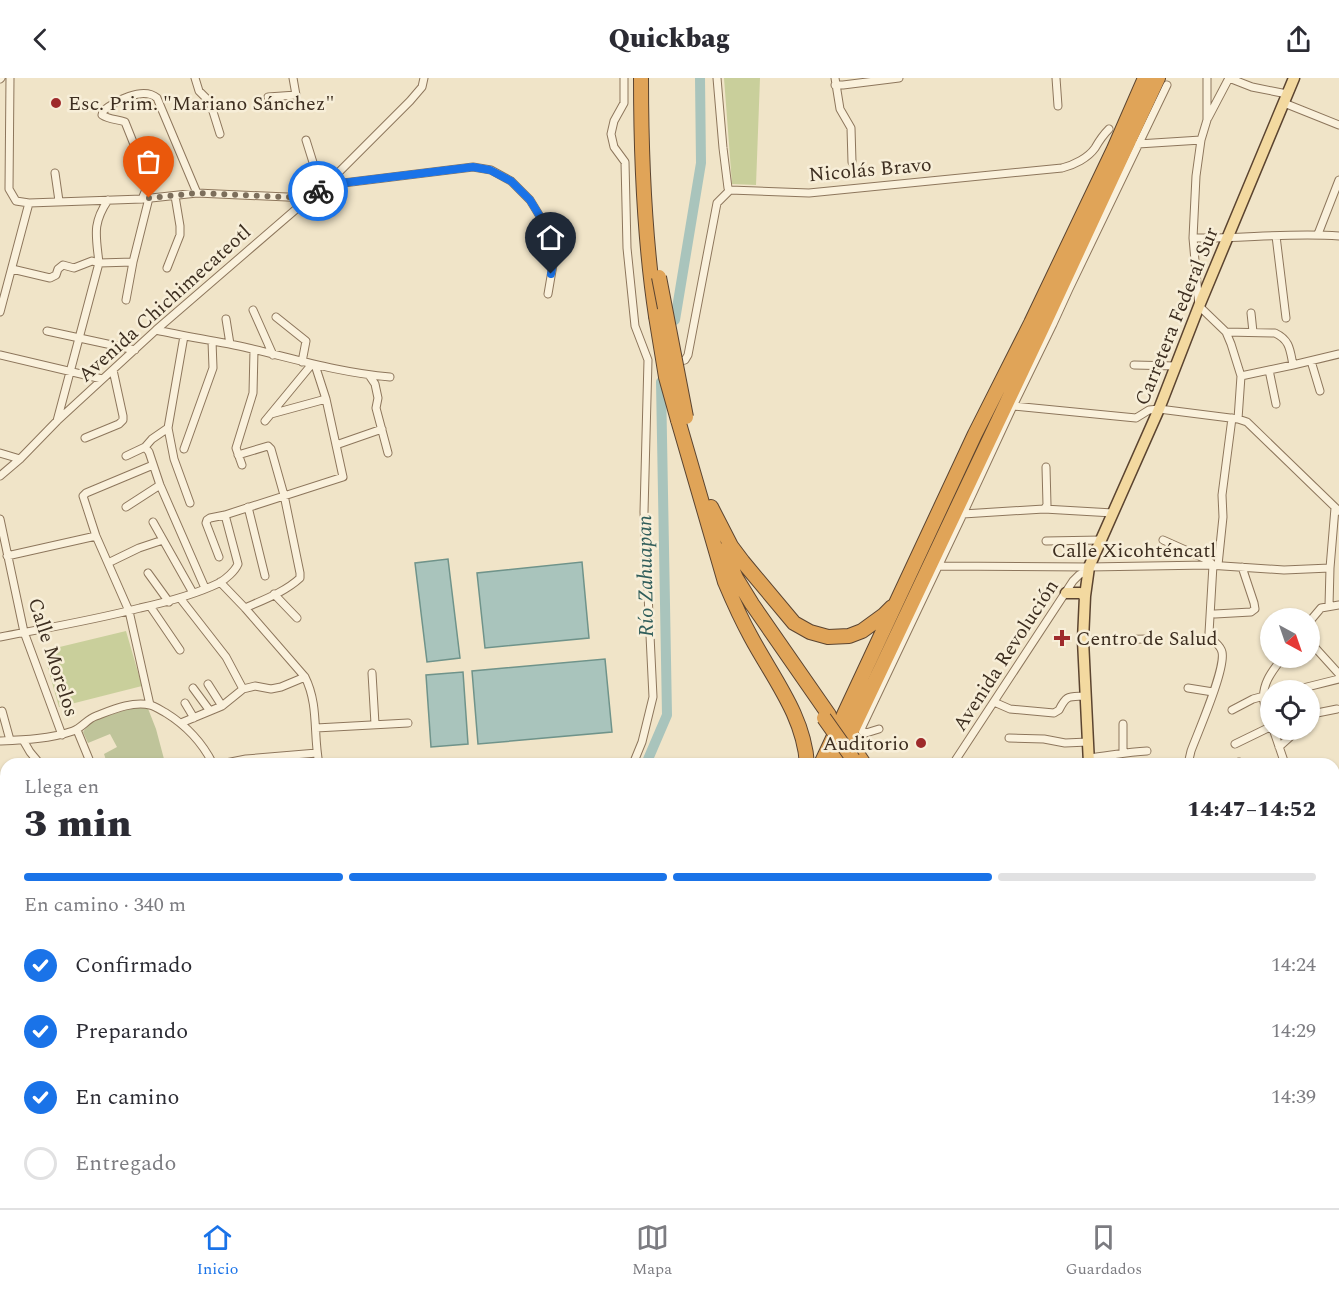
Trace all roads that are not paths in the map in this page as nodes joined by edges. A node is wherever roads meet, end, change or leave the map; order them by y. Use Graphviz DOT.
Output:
graph roads {
  1 [pos="10,78"];
  2 [pos="195,78"];
  3 [pos="292,78"];
  4 [pos="424,78"];
  5 [pos="624,78"];
  6 [pos="641,78"];
  7 [pos="649,78"];
  8 [pos="717,78"];
  9 [pos="899,78"];
  10 [pos="1056,78"];
  11 [pos="1145,78"];
  12 [pos="1207,78"];
  13 [pos="1229,78"];
  14 [pos="1294,78"];
  15 [pos="835,81"];
  16 [pos="1162,82"];
  17 [pos="268,97"];
  18 [pos="1285,99"];
  19 [pos="1058,106"];
  20 [pos="1207,120"];
  21 [pos="1339,125"];
  22 [pos="1109,129"];
  23 [pos="220,134"];
  24 [pos="306,140"];
  25 [pos="1201,140"];
  26 [pos="1138,144"];
  27 [pos="852,162"];
  28 [pos="55,173"];
  29 [pos="1339,180"];
  30 [pos="324,186"];
  31 [pos="730,190"];
  32 [pos="197,193"];
  33 [pos="175,196"];
  34 [pos="145,198"];
  35 [pos="309,198"];
  36 [pos="108,200"];
  37 [pos="59,201"];
  38 [pos="29,203"];
  39 [pos="1318,234"];
  40 [pos="1276,236"];
  41 [pos="1339,236"];
  42 [pos="1193,238"];
  43 [pos="1227,238"];
  44 [pos="133,262"];
  45 [pos="99,263"];
  46 [pos="12,268"];
  47 [pos="167,268"];
  48 [pos="548,294"];
  49 [pos="126,300"];
  50 [pos="1199,306"];
  51 [pos="254,310"];
  52 [pos="0,312"];
  53 [pos="1251,313"];
  54 [pos="276,317"];
  55 [pos="1286,318"];
  56 [pos="226,319"];
  57 [pos="156,330"];
  58 [pos="47,331"];
  59 [pos="1226,332"];
  60 [pos="1253,332"];
  61 [pos="184,336"];
  62 [pos="80,338"];
  63 [pos="212,341"];
  64 [pos="230,344"];
  65 [pos="135,350"];
  66 [pos="254,350"];
  67 [pos="1339,354"];
  68 [pos="0,355"];
  69 [pos="273,355"];
  70 [pos="648,360"];
  71 [pos="1311,361"];
  72 [pos="302,362"];
  73 [pos="313,364"];
  74 [pos="1293,365"];
  75 [pos="1134,366"];
  76 [pos="1176,366"];
  77 [pos="113,370"];
  78 [pos="1269,370"];
  79 [pos="70,371"];
  80 [pos="369,375"];
  81 [pos="1241,376"];
  82 [pos="390,377"];
  83 [pos="102,379"];
  84 [pos="1320,391"];
  85 [pos="326,399"];
  86 [pos="1276,404"];
  87 [pos="1012,406"];
  88 [pos="1159,409"];
  89 [pos="271,414"];
  90 [pos="1235,418"];
  91 [pos="682,419"];
  92 [pos="57,421"];
  93 [pos="265,421"];
  94 [pos="168,428"];
  95 [pos="382,429"];
  96 [pos="85,438"];
  97 [pos="336,445"];
  98 [pos="145,447"];
  99 [pos="184,448"];
  100 [pos="0,453"];
  101 [pos="388,453"];
  102 [pos="238,455"];
  103 [pos="126,456"];
  104 [pos="20,459"];
  105 [pos="153,465"];
  106 [pos="242,465"];
  107 [pos="1046,467"];
  108 [pos="0,476"];
  109 [pos="160,485"];
  110 [pos="284,495"];
  111 [pos="190,503"];
  112 [pos="126,507"];
  113 [pos="248,507"];
  114 [pos="711,507"];
  115 [pos="1044,509"];
  116 [pos="1337,510"];
  117 [pos="1113,513"];
  118 [pos="963,514"];
  119 [pos="225,515"];
  120 [pos="0,519"];
  121 [pos="153,522"];
  122 [pos="96,536"];
  123 [pos="163,540"];
  124 [pos="1101,540"];
  125 [pos="1164,540"];
  126 [pos="1046,541"];
  127 [pos="8,556"];
  128 [pos="219,557"];
  129 [pos="719,559"];
  130 [pos="108,563"];
  131 [pos="1215,565"];
  132 [pos="938,566"];
  133 [pos="1242,567"];
  134 [pos="1089,568"];
  135 [pos="1330,568"];
  136 [pos="148,573"];
  137 [pos="265,576"];
  138 [pos="220,582"];
  139 [pos="205,588"];
  140 [pos="193,593"];
  141 [pos="1066,593"];
  142 [pos="274,594"];
  143 [pos="1085,596"];
  144 [pos="180,598"];
  145 [pos="898,600"];
  146 [pos="169,602"];
  147 [pos="1339,605"];
  148 [pos="150,606"];
  149 [pos="1326,607"];
  150 [pos="245,608"];
  151 [pos="1320,609"];
  152 [pos="129,611"];
  153 [pos="1215,614"];
  154 [pos="297,618"];
  155 [pos="24,632"];
  156 [pos="0,637"];
  157 [pos="1151,639"];
  158 [pos="1083,640"];
  159 [pos="180,650"];
  160 [pos="1320,653"];
  161 [pos="372,673"];
  162 [pos="1339,674"];
  163 [pos="305,677"];
  164 [pos="1339,679"];
  165 [pos="208,684"];
  166 [pos="1320,684"];
  167 [pos="193,688"];
  168 [pos="1188,688"];
  169 [pos="243,689"];
  170 [pos="1213,692"];
  171 [pos="1086,696"];
  172 [pos="1260,697"];
  173 [pos="994,702"];
  174 [pos="185,703"];
  175 [pos="150,705"];
  176 [pos="222,705"];
  177 [pos="1337,709"];
  178 [pos="1232,710"];
  179 [pos="2,711"];
  180 [pos="210,711"];
  181 [pos="1320,712"];
  182 [pos="826,716"];
  183 [pos="194,718"];
  184 [pos="181,723"];
  185 [pos="408,723"];
  186 [pos="375,724"];
  187 [pos="1123,724"];
  188 [pos="316,728"];
  189 [pos="879,729"];
  190 [pos="76,730"];
  191 [pos="1260,733"];
  192 [pos="62,735"];
  193 [pos="1009,738"];
  194 [pos="10,740"];
  195 [pos="23,740"];
  196 [pos="1276,740"];
  197 [pos="1287,740"];
  198 [pos="0,741"];
  199 [pos="1088,742"];
  200 [pos="1235,744"];
  201 [pos="1279,747"];
  202 [pos="1147,751"];
  203 [pos="1124,752"];
  204 [pos="317,753"];
  205 [pos="35,758"];
  206 [pos="88,758"];
  207 [pos="209,758"];
  208 [pos="273,758"];
  209 [pos="318,758"];
  210 [pos="635,758"];
  211 [pos="806,758"];
  212 [pos="824,758"];
  213 [pos="839,758"];
  214 [pos="857,758"];
  215 [pos="957,758"];
  216 [pos="1089,758"];
  217 [pos="1100,758"];
  218 [pos="1189,758"];
  219 [pos="1283,758"];
  1 -- 38 [label="street"];
  2 -- 23 [label="street"];
  3 -- 17 [label="street"];
  4 -- 30 [label="street, Avenida Chichimecateotl"];
  5 -- 70 [label="street"];
  6 -- 91 [label="highway, bridge"];
  7 -- 91 [label="highway, bridge"];
  8 -- 31 [label="street"];
  9 -- 15 [label="street"];
  10 -- 19 [label="street"];
  11 -- 145 [label="highway"];
  12 -- 20 [label="street"];
  13 -- 18 [label="street"];
  13 -- 20 [label="street"];
  14 -- 18 [label="main road, Carretera Federal Sur"];
  15 -- 27 [label="street"];
  16 -- 26 [label="street"];
  16 -- 213 [label="highway"];
  18 -- 21 [label="street"];
  18 -- 43 [label="main road, Carretera Federal Sur"];
  20 -- 25 [label="street"];
  22 -- 31 [label="street, Nicolás Bravo"];
  24 -- 30 [label="street"];
  25 -- 26 [label="street"];
  25 -- 42 [label="street"];
  26 -- 87 [label="street"];
  28 -- 37 [label="street"];
  29 -- 39 [label="street"];
  30 -- 35 [label="street, Avenida Chichimecateotl"];
  30 -- 48 [label="street"];
  31 -- 70 [label="street"];
  32 -- 33 [label="street"];
  32 -- 34 [label="street"];
  32 -- 35 [label="street"];
  33 -- 34 [label="street"];
  33 -- 47 [label="street"];
  34 -- 36 [label="street"];
  34 -- 44 [label="street"];
  35 -- 57 [label="street, Avenida Chichimecateotl"];
  36 -- 37 [label="street"];
  36 -- 45 [label="street"];
  37 -- 38 [label="street"];
  38 -- 46 [label="street"];
  39 -- 40 [label="street"];
  39 -- 41 [label="street"];
  40 -- 43 [label="street"];
  40 -- 55 [label="street"];
  42 -- 43 [label="street"];
  42 -- 50 [label="street"];
  43 -- 50 [label="main road, Carretera Federal Sur"];
  44 -- 45 [label="street"];
  44 -- 49 [label="street"];
  45 -- 46 [label="street"];
  45 -- 62 [label="street"];
  46 -- 52 [label="street"];
  50 -- 59 [label="street"];
  50 -- 76 [label="main road, Carretera Federal Sur"];
  51 -- 69 [label="street"];
  53 -- 60 [label="street"];
  54 -- 72 [label="street"];
  56 -- 64 [label="street"];
  57 -- 61 [label="street"];
  57 -- 65 [label="street, Avenida Chichimecateotl"];
  58 -- 62 [label="street"];
  59 -- 60 [label="street"];
  59 -- 81 [label="street"];
  60 -- 74 [label="street"];
  61 -- 63 [label="street"];
  61 -- 94 [label="street"];
  62 -- 65 [label="street"];
  62 -- 79 [label="street"];
  63 -- 64 [label="street"];
  63 -- 99 [label="street"];
  64 -- 66 [label="street"];
  65 -- 77 [label="street, Avenida Chichimecateotl"];
  66 -- 69 [label="street"];
  66 -- 102 [label="street"];
  67 -- 71 [label="street"];
  68 -- 79 [label="street"];
  69 -- 72 [label="street"];
  70 -- 210 [label="street"];
  71 -- 74 [label="street"];
  71 -- 84 [label="street"];
  72 -- 73 [label="street"];
  73 -- 80 [label="street"];
  73 -- 85 [label="street"];
  73 -- 89 [label="street"];
  74 -- 78 [label="street"];
  75 -- 76 [label="street"];
  76 -- 88 [label="main road, Carretera Federal Sur"];
  77 -- 83 [label="street, Avenida Chichimecateotl"];
  77 -- 96 [label="street"];
  78 -- 81 [label="street"];
  78 -- 86 [label="street"];
  79 -- 83 [label="street"];
  79 -- 92 [label="street"];
  80 -- 82 [label="street"];
  80 -- 95 [label="street"];
  81 -- 90 [label="street"];
  83 -- 92 [label="street, Avenida Chichimecateotl"];
  85 -- 89 [label="street"];
  85 -- 97 [label="street"];
  87 -- 88 [label="street"];
  87 -- 118 [label="street"];
  88 -- 90 [label="street"];
  88 -- 117 [label="main road, Carretera Federal Sur"];
  89 -- 93 [label="street"];
  90 -- 116 [label="street"];
  90 -- 131 [label="street"];
  91 -- 114 [label="highway"];
  91 -- 129 [label="highway"];
  92 -- 104 [label="street, Avenida Chichimecateotl"];
  94 -- 98 [label="street"];
  94 -- 111 [label="street"];
  95 -- 97 [label="street"];
  95 -- 101 [label="street"];
  97 -- 110 [label="street"];
  98 -- 103 [label="street"];
  98 -- 105 [label="street"];
  100 -- 104 [label="street"];
  102 -- 106 [label="street"];
  102 -- 110 [label="street"];
  104 -- 108 [label="street, Avenida Chichimecateotl"];
  105 -- 109 [label="street"];
  105 -- 122 [label="street"];
  107 -- 115 [label="street"];
  109 -- 112 [label="street"];
  109 -- 139 [label="street"];
  110 -- 113 [label="street"];
  110 -- 142 [label="street"];
  113 -- 119 [label="street"];
  113 -- 137 [label="street"];
  114 -- 145 [label="highway"];
  114 -- 182 [label="highway"];
  115 -- 117 [label="street"];
  115 -- 118 [label="street"];
  116 -- 135 [label="street"];
  117 -- 124 [label="main road, Carretera Federal Sur"];
  118 -- 132 [label="street"];
  119 -- 128 [label="street"];
  119 -- 138 [label="street"];
  120 -- 127 [label="street, Calle Morelos"];
  121 -- 123 [label="street"];
  122 -- 127 [label="street"];
  122 -- 130 [label="street"];
  123 -- 130 [label="street"];
  123 -- 140 [label="street"];
  124 -- 126 [label="street"];
  124 -- 134 [label="main road, Carretera Federal Sur"];
  125 -- 131 [label="street"];
  127 -- 155 [label="street, Calle Morelos"];
  129 -- 182 [label="highway"];
  129 -- 211 [label="highway"];
  130 -- 152 [label="street"];
  131 -- 133 [label="street, Calle Xicohténcatl"];
  131 -- 134 [label="street, Calle Xicohténcatl"];
  131 -- 170 [label="street"];
  132 -- 134 [label="street, Calle Xicohténcatl"];
  132 -- 189 [label="street"];
  133 -- 135 [label="street, Calle Xicohténcatl"];
  133 -- 153 [label="street"];
  134 -- 141 [label="street, Avenida Revolución"];
  134 -- 143 [label="main road, Carretera Federal Sur"];
  135 -- 149 [label="street"];
  136 -- 146 [label="street"];
  138 -- 139 [label="street"];
  138 -- 150 [label="street"];
  139 -- 140 [label="street"];
  140 -- 144 [label="street"];
  141 -- 143 [label="main road"];
  141 -- 173 [label="street, Avenida Revolución"];
  142 -- 150 [label="street"];
  142 -- 154 [label="street"];
  143 -- 158 [label="main road, Carretera Federal Sur"];
  144 -- 146 [label="street"];
  144 -- 169 [label="street"];
  145 -- 212 [label="highway"];
  146 -- 148 [label="street"];
  147 -- 149 [label="street"];
  148 -- 152 [label="street"];
  148 -- 159 [label="street"];
  149 -- 151 [label="street"];
  150 -- 163 [label="street"];
  152 -- 155 [label="street"];
  152 -- 175 [label="street"];
  155 -- 156 [label="street"];
  155 -- 192 [label="street, Calle Morelos"];
  157 -- 158 [label="street"];
  158 -- 171 [label="main road, Carretera Federal Sur"];
  160 -- 162 [label="street"];
  161 -- 186 [label="street"];
  163 -- 169 [label="street"];
  163 -- 188 [label="street"];
  164 -- 166 [label="street"];
  165 -- 176 [label="street"];
  167 -- 180 [label="street"];
  168 -- 170 [label="street"];
  169 -- 176 [label="street"];
  170 -- 218 [label="street"];
  171 -- 173 [label="street"];
  171 -- 199 [label="main road, Carretera Federal Sur"];
  172 -- 178 [label="street"];
  173 -- 215 [label="street, Avenida Revolución"];
  174 -- 183 [label="street"];
  175 -- 184 [label="street"];
  175 -- 190 [label="street"];
  176 -- 180 [label="street"];
  177 -- 181 [label="street"];
  179 -- 194 [label="street"];
  180 -- 183 [label="street"];
  182 -- 214 [label="highway"];
  183 -- 184 [label="street"];
  184 -- 207 [label="street"];
  185 -- 186 [label="street"];
  186 -- 188 [label="street"];
  187 -- 203 [label="street"];
  188 -- 204 [label="street"];
  190 -- 192 [label="street"];
  190 -- 206 [label="street"];
  191 -- 200 [label="street"];
  192 -- 195 [label="street"];
  193 -- 199 [label="street"];
  194 -- 195 [label="street"];
  194 -- 198 [label="street"];
  195 -- 205 [label="street"];
  196 -- 201 [label="street"];
  197 -- 201 [label="street"];
  199 -- 216 [label="main road, Carretera Federal Sur"];
  201 -- 219 [label="street"];
  202 -- 203 [label="street"];
  203 -- 217 [label="street"];
  204 -- 208 [label="street"];
  204 -- 209 [label="street"];
}
